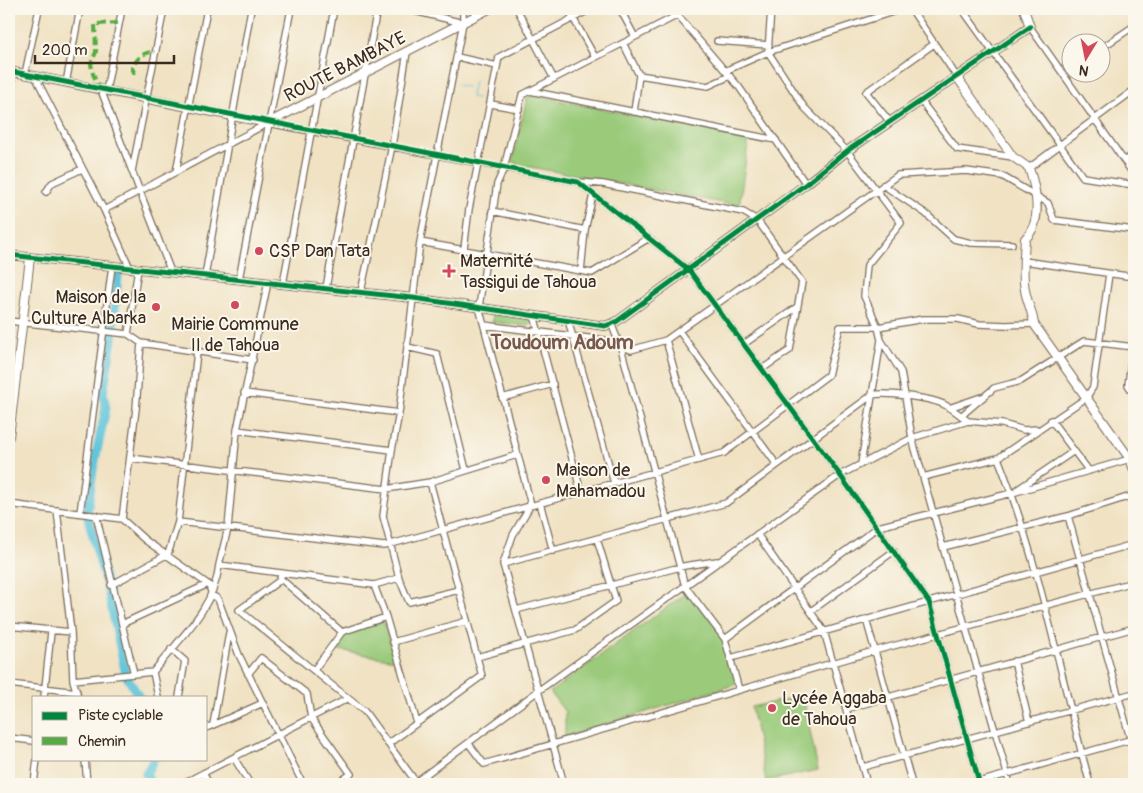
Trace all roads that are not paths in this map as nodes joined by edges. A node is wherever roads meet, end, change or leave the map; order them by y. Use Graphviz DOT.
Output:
graph roads {
  1 [pos="39,9"];
  2 [pos="80,9"];
  3 [pos="122,9"];
  4 [pos="164,9"];
  5 [pos="207,9"];
  6 [pos="251,9"];
  7 [pos="291,9"];
  8 [pos="334,9"];
  9 [pos="377,9"];
  10 [pos="406,9"];
  11 [pos="463,9"];
  12 [pos="489,9"];
  13 [pos="517,9"];
  14 [pos="568,9"];
  15 [pos="591,9"];
  16 [pos="620,9"];
  17 [pos="672,9"];
  18 [pos="771,9"];
  19 [pos="902,9"];
  20 [pos="911,9"];
  21 [pos="962,9"];
  22 [pos="1024,9"];
  23 [pos="418,10"];
  24 [pos="676,16"];
  25 [pos="573,19"];
  26 [pos="463,23"];
  27 [pos="1134,26"];
  28 [pos="1030,28"];
  29 [pos="635,37"];
  30 [pos="534,40"];
  31 [pos="717,41"];
  32 [pos="623,43"];
  33 [pos="1110,43"];
  34 [pos="934,44"];
  35 [pos="769,49"];
  36 [pos="407,52"];
  37 [pos="994,52"];
  38 [pos="457,58"];
  39 [pos="595,58"];
  40 [pos="497,66"];
  41 [pos="1060,70"];
  42 [pos="9,71"];
  43 [pos="25,74"];
  44 [pos="366,74"];
  45 [pos="727,74"];
  46 [pos="639,75"];
  47 [pos="35,76"];
  48 [pos="957,77"];
  49 [pos="554,79"];
  50 [pos="1068,82"];
  51 [pos="66,83"];
  52 [pos="104,90"];
  53 [pos="1134,90"];
  54 [pos="530,91"];
  55 [pos="146,99"];
  56 [pos="316,99"];
  57 [pos="921,101"];
  58 [pos="491,104"];
  59 [pos="188,107"];
  60 [pos="519,108"];
  61 [pos="634,112"];
  62 [pos="231,116"];
  63 [pos="1095,118"];
  64 [pos="890,122"];
  65 [pos="268,123"];
  66 [pos="310,131"];
  67 [pos="353,139"];
  68 [pos="776,140"];
  69 [pos="1059,144"];
  70 [pos="226,145"];
  71 [pos="392,146"];
  72 [pos="847,151"];
  73 [pos="1134,154"];
  74 [pos="436,155"];
  75 [pos="1013,157"];
  76 [pos="1124,161"];
  77 [pos="478,163"];
  78 [pos="504,168"];
  79 [pos="1029,168"];
  80 [pos="82,169"];
  81 [pos="132,171"];
  82 [pos="176,172"];
  83 [pos="1134,175"];
  84 [pos="578,182"];
  85 [pos="806,184"];
  86 [pos="883,185"];
  87 [pos="1134,185"];
  88 [pos="877,190"];
  89 [pos="46,192"];
  90 [pos="139,192"];
  91 [pos="1038,195"];
  92 [pos="593,196"];
  93 [pos="104,210"];
  94 [pos="492,211"];
  95 [pos="756,220"];
  96 [pos="585,230"];
  97 [pos="1134,230"];
  98 [pos="649,238"];
  99 [pos="420,242"];
  100 [pos="1012,244"];
  101 [pos="464,249"];
  102 [pos="485,254"];
  103 [pos="9,255"];
  104 [pos="782,256"];
  105 [pos="30,258"];
  106 [pos="1024,261"];
  107 [pos="112,266"];
  108 [pos="134,269"];
  109 [pos="689,270"];
  110 [pos="581,271"];
  111 [pos="171,272"];
  112 [pos="1109,274"];
  113 [pos="205,276"];
  114 [pos="1134,277"];
  115 [pos="239,279"];
  116 [pos="268,282"];
  117 [pos="283,284"];
  118 [pos="326,288"];
  119 [pos="361,292"];
  120 [pos="413,298"];
  121 [pos="715,306"];
  122 [pos="479,307"];
  123 [pos="797,308"];
  124 [pos="534,315"];
  125 [pos="568,320"];
  126 [pos="9,321"];
  127 [pos="23,323"];
  128 [pos="611,323"];
  129 [pos="1034,324"];
  130 [pos="484,325"];
  131 [pos="878,327"];
  132 [pos="103,331"];
  133 [pos="679,331"];
  134 [pos="539,332"];
  135 [pos="128,334"];
  136 [pos="572,336"];
  137 [pos="1134,339"];
  138 [pos="666,340"];
  139 [pos="881,340"];
  140 [pos="1099,342"];
  141 [pos="141,344"];
  142 [pos="744,344"];
  143 [pos="407,347"];
  144 [pos="1134,347"];
  145 [pos="621,348"];
  146 [pos="197,352"];
  147 [pos="9,358"];
  148 [pos="18,359"];
  149 [pos="1059,359"];
  150 [pos="253,360"];
  151 [pos="762,369"];
  152 [pos="553,384"];
  153 [pos="244,393"];
  154 [pos="1134,394"];
  155 [pos="872,395"];
  156 [pos="905,396"];
  157 [pos="985,396"];
  158 [pos="502,398"];
  159 [pos="1086,398"];
  160 [pos="788,405"];
  161 [pos="949,408"];
  162 [pos="400,413"];
  163 [pos="961,416"];
  164 [pos="968,420"];
  165 [pos="1051,420"];
  166 [pos="237,430"];
  167 [pos="1037,430"];
  168 [pos="752,431"];
  169 [pos="9,438"];
  170 [pos="812,438"];
  171 [pos="912,438"];
  172 [pos="392,450"];
  173 [pos="1074,451"];
  174 [pos="517,455"];
  175 [pos="130,458"];
  176 [pos="998,458"];
  177 [pos="1130,459"];
  178 [pos="699,460"];
  179 [pos="183,464"];
  180 [pos="861,464"];
  181 [pos="776,465"];
  182 [pos="232,470"];
  183 [pos="466,470"];
  184 [pos="1134,470"];
  185 [pos="1089,471"];
  186 [pos="654,473"];
  187 [pos="840,474"];
  188 [pos="923,477"];
  189 [pos="430,482"];
  190 [pos="614,484"];
  191 [pos="386,489"];
  192 [pos="581,492"];
  193 [pos="1012,493"];
  194 [pos="1134,495"];
  195 [pos="540,503"];
  196 [pos="9,504"];
  197 [pos="530,506"];
  198 [pos="57,510"];
  199 [pos="80,513"];
  200 [pos="933,513"];
  201 [pos="96,516"];
  202 [pos="1068,516"];
  203 [pos="122,519"];
  204 [pos="666,520"];
  205 [pos="178,522"];
  206 [pos="1022,527"];
  207 [pos="228,528"];
  208 [pos="878,528"];
  209 [pos="443,530"];
  210 [pos="756,534"];
  211 [pos="597,540"];
  212 [pos="389,543"];
  213 [pos="1134,544"];
  214 [pos="943,547"];
  215 [pos="553,551"];
  216 [pos="894,551"];
  217 [pos="168,554"];
  218 [pos="1081,559"];
  219 [pos="719,561"];
  220 [pos="504,564"];
  221 [pos="220,565"];
  222 [pos="680,567"];
  223 [pos="1034,572"];
  224 [pos="281,576"];
  225 [pos="399,578"];
  226 [pos="1134,582"];
  227 [pos="208,584"];
  228 [pos="111,585"];
  229 [pos="374,585"];
  230 [pos="611,586"];
  231 [pos="685,586"];
  232 [pos="794,588"];
  233 [pos="459,590"];
  234 [pos="956,594"];
  235 [pos="1091,594"];
  236 [pos="212,595"];
  237 [pos="929,602"];
  238 [pos="1044,606"];
  239 [pos="516,610"];
  240 [pos="811,611"];
  241 [pos="386,616"];
  242 [pos="866,619"];
  243 [pos="468,621"];
  244 [pos="122,624"];
  245 [pos="9,626"];
  246 [pos="965,627"];
  247 [pos="1134,628"];
  248 [pos="230,631"];
  249 [pos="824,631"];
  250 [pos="51,632"];
  251 [pos="71,632"];
  252 [pos="342,632"];
  253 [pos="938,634"];
  254 [pos="1103,637"];
  255 [pos="725,638"];
  256 [pos="393,642"];
  257 [pos="526,644"];
  258 [pos="171,649"];
  259 [pos="1055,650"];
  260 [pos="874,651"];
  261 [pos="477,657"];
  262 [pos="731,658"];
  263 [pos="1014,661"];
  264 [pos="833,663"];
  265 [pos="314,670"];
  266 [pos="977,671"];
  267 [pos="153,672"];
  268 [pos="134,674"];
  269 [pos="248,674"];
  270 [pos="950,678"];
  271 [pos="73,680"];
  272 [pos="9,684"];
  273 [pos="45,689"];
  274 [pos="739,690"];
  275 [pos="538,691"];
  276 [pos="1134,693"];
  277 [pos="78,694"];
  278 [pos="44,696"];
  279 [pos="158,696"];
  280 [pos="178,696"];
  281 [pos="886,697"];
  282 [pos="1119,697"];
  283 [pos="347,699"];
  284 [pos="262,703"];
  285 [pos="846,708"];
  286 [pos="1070,710"];
  287 [pos="311,718"];
  288 [pos="1029,722"];
  289 [pos="417,723"];
  290 [pos="213,724"];
  291 [pos="208,727"];
  292 [pos="994,732"];
  293 [pos="278,735"];
  294 [pos="9,738"];
  295 [pos="967,739"];
  296 [pos="1133,740"];
  297 [pos="32,741"];
  298 [pos="388,744"];
  299 [pos="469,744"];
  300 [pos="553,744"];
  301 [pos="1134,752"];
  302 [pos="1082,754"];
  303 [pos="903,757"];
  304 [pos="234,758"];
  305 [pos="37,760"];
  306 [pos="85,760"];
  307 [pos="863,767"];
  308 [pos="203,773"];
  309 [pos="425,775"];
  310 [pos="1007,775"];
  311 [pos="979,782"];
  312 [pos="9,783"];
  313 [pos="184,783"];
  314 [pos="414,783"];
  315 [pos="17,784"];
  316 [pos="34,784"];
  317 [pos="88,784"];
  318 [pos="209,784"];
  319 [pos="250,784"];
  320 [pos="302,784"];
  321 [pos="336,784"];
  322 [pos="431,784"];
  323 [pos="564,784"];
  324 [pos="868,784"];
  325 [pos="912,784"];
  326 [pos="972,784"];
  327 [pos="1010,784"];
  328 [pos="1090,784"];
  1 -- 43 [label="street"];
  2 -- 51 [label="street"];
  3 -- 52 [label="street"];
  4 -- 55 [label="street"];
  5 -- 59 [label="street"];
  6 -- 62 [label="street"];
  7 -- 65 [label="street"];
  8 -- 56 [label="street"];
  9 -- 44 [label="street"];
  10 -- 23 [label="street"];
  11 -- 26 [label="street"];
  12 -- 26 [label="street, ROUTE BAMBAYE"];
  13 -- 30 [label="street"];
  14 -- 25 [label="street"];
  15 -- 25 [label="street"];
  16 -- 29 [label="street"];
  17 -- 24 [label="street"];
  18 -- 35 [label="street"];
  19 -- 35 [label="street"];
  20 -- 34 [label="street"];
  21 -- 37 [label="street"];
  22 -- 28 [label="street"];
  23 -- 26 [label="street"];
  24 -- 29 [label="street"];
  24 -- 45 [label="street"];
  25 -- 30 [label="street"];
  25 -- 39 [label="street"];
  26 -- 36 [label="street, ROUTE BAMBAYE"];
  26 -- 38 [label="street"];
  27 -- 33 [label="street"];
  28 -- 37 [label="street"];
  28 -- 41 [label="street"];
  29 -- 32 [label="street"];
  30 -- 40 [label="street"];
  30 -- 49 [label="street"];
  31 -- 35 [label="street"];
  32 -- 39 [label="street"];
  32 -- 46 [label="street"];
  34 -- 48 [label="street"];
  34 -- 64 [label="street"];
  35 -- 45 [label="street"];
  35 -- 72 [label="street"];
  36 -- 44 [label="street, ROUTE BAMBAYE"];
  36 -- 71 [label="street"];
  37 -- 48 [label="street"];
  37 -- 69 [label="street"];
  38 -- 40 [label="street"];
  38 -- 74 [label="street"];
  39 -- 49 [label="street"];
  40 -- 58 [label="street"];
  42 -- 43 [label="street"];
  43 -- 47 [label="street"];
  44 -- 56 [label="street, ROUTE BAMBAYE"];
  44 -- 67 [label="street"];
  45 -- 46 [label="street"];
  45 -- 68 [label="street"];
  46 -- 61 [label="street"];
  47 -- 51 [label="street"];
  47 -- 80 [label="street"];
  48 -- 57 [label="street"];
  48 -- 75 [label="street"];
  49 -- 54 [label="street"];
  50 -- 63 [label="street"];
  51 -- 52 [label="street"];
  52 -- 55 [label="street"];
  52 -- 81 [label="street"];
  53 -- 63 [label="street"];
  54 -- 60 [label="street"];
  54 -- 61 [label="street"];
  55 -- 59 [label="street"];
  55 -- 81 [label="street"];
  56 -- 65 [label="street, ROUTE BAMBAYE"];
  56 -- 66 [label="street"];
  57 -- 64 [label="street"];
  57 -- 75 [label="street"];
  58 -- 60 [label="street"];
  58 -- 77 [label="street"];
  59 -- 62 [label="street"];
  59 -- 82 [label="street"];
  60 -- 78 [label="street"];
  61 -- 68 [label="street"];
  62 -- 65 [label="street"];
  62 -- 70 [label="street"];
  63 -- 69 [label="street"];
  63 -- 76 [label="street"];
  64 -- 72 [label="street"];
  65 -- 66 [label="street"];
  65 -- 70 [label="street"];
  65 -- 115 [label="street"];
  66 -- 67 [label="street"];
  66 -- 117 [label="street"];
  67 -- 71 [label="street"];
  67 -- 118 [label="street"];
  68 -- 85 [label="street"];
  69 -- 79 [label="street"];
  69 -- 87 [label="street"];
  70 -- 82 [label="street"];
  70 -- 113 [label="street"];
  71 -- 74 [label="street"];
  71 -- 119 [label="street"];
  72 -- 85 [label="street"];
  72 -- 88 [label="street"];
  73 -- 76 [label="street"];
  74 -- 77 [label="street"];
  74 -- 99 [label="street"];
  75 -- 79 [label="street"];
  76 -- 83 [label="street"];
  77 -- 78 [label="street"];
  77 -- 101 [label="street"];
  78 -- 84 [label="street"];
  78 -- 94 [label="street"];
  79 -- 91 [label="street"];
  80 -- 89 [label="street"];
  80 -- 93 [label="street"];
  81 -- 90 [label="street"];
  82 -- 90 [label="street"];
  84 -- 92 [label="street"];
  84 -- 95 [label="street"];
  85 -- 95 [label="street"];
  86 -- 88 [label="street"];
  86 -- 91 [label="street"];
  86 -- 100 [label="street"];
  88 -- 104 [label="street"];
  88 -- 131 [label="street"];
  90 -- 93 [label="street"];
  90 -- 111 [label="street"];
  91 -- 97 [label="street"];
  91 -- 106 [label="street"];
  92 -- 96 [label="street"];
  92 -- 98 [label="street"];
  93 -- 108 [label="street"];
  94 -- 96 [label="street"];
  94 -- 102 [label="street"];
  95 -- 104 [label="street"];
  95 -- 109 [label="street"];
  96 -- 110 [label="street"];
  98 -- 109 [label="street"];
  98 -- 110 [label="street"];
  99 -- 101 [label="street"];
  99 -- 120 [label="street"];
  101 -- 102 [label="street"];
  102 -- 110 [label="street"];
  102 -- 122 [label="street"];
  103 -- 105 [label="street"];
  104 -- 121 [label="street"];
  104 -- 123 [label="street"];
  105 -- 107 [label="street"];
  105 -- 127 [label="street"];
  106 -- 112 [label="street"];
  106 -- 129 [label="street"];
  107 -- 108 [label="street"];
  107 -- 132 [label="street"];
  108 -- 111 [label="street"];
  108 -- 135 [label="street"];
  109 -- 121 [label="street"];
  109 -- 128 [label="street"];
  111 -- 113 [label="street"];
  112 -- 114 [label="street"];
  112 -- 140 [label="street"];
  113 -- 115 [label="street"];
  115 -- 116 [label="street"];
  116 -- 117 [label="street"];
  116 -- 150 [label="street"];
  117 -- 118 [label="street"];
  118 -- 119 [label="street"];
  119 -- 120 [label="street"];
  120 -- 122 [label="street"];
  120 -- 143 [label="street"];
  121 -- 133 [label="street"];
  121 -- 142 [label="street"];
  122 -- 124 [label="street"];
  122 -- 130 [label="street"];
  123 -- 142 [label="street"];
  123 -- 151 [label="street"];
  124 -- 125 [label="street"];
  124 -- 134 [label="street"];
  125 -- 128 [label="street"];
  125 -- 136 [label="street"];
  126 -- 127 [label="street"];
  127 -- 132 [label="street"];
  127 -- 148 [label="street"];
  128 -- 145 [label="street"];
  129 -- 131 [label="street"];
  129 -- 149 [label="street"];
  130 -- 134 [label="street"];
  130 -- 158 [label="street"];
  131 -- 139 [label="street"];
  131 -- 160 [label="street"];
  132 -- 135 [label="street"];
  132 -- 199 [label="street"];
  133 -- 138 [label="street"];
  133 -- 168 [label="street"];
  134 -- 136 [label="street"];
  134 -- 152 [label="street"];
  135 -- 141 [label="street"];
  136 -- 145 [label="street"];
  136 -- 190 [label="street"];
  137 -- 144 [label="street"];
  138 -- 145 [label="street"];
  138 -- 178 [label="street"];
  139 -- 155 [label="street"];
  139 -- 156 [label="street"];
  140 -- 144 [label="street"];
  140 -- 149 [label="street"];
  140 -- 159 [label="street"];
  141 -- 146 [label="street"];
  141 -- 175 [label="street"];
  142 -- 151 [label="street"];
  143 -- 162 [label="street"];
  143 -- 183 [label="street"];
  144 -- 154 [label="street"];
  145 -- 186 [label="street"];
  146 -- 150 [label="street"];
  146 -- 179 [label="street"];
  147 -- 148 [label="street"];
  148 -- 169 [label="street"];
  149 -- 157 [label="street"];
  149 -- 159 [label="street"];
  150 -- 153 [label="street"];
  151 -- 160 [label="street"];
  152 -- 158 [label="street"];
  152 -- 192 [label="street"];
  153 -- 162 [label="street"];
  153 -- 166 [label="street"];
  155 -- 156 [label="street"];
  155 -- 170 [label="street"];
  155 -- 180 [label="street"];
  156 -- 161 [label="street"];
  156 -- 171 [label="street"];
  157 -- 161 [label="street"];
  157 -- 163 [label="street"];
  158 -- 174 [label="street"];
  159 -- 165 [label="street"];
  159 -- 177 [label="street"];
  160 -- 168 [label="street"];
  160 -- 170 [label="street"];
  161 -- 163 [label="street"];
  162 -- 172 [label="street"];
  163 -- 164 [label="street"];
  164 -- 167 [label="street"];
  164 -- 171 [label="street"];
  165 -- 167 [label="street"];
  165 -- 173 [label="street"];
  166 -- 172 [label="street"];
  166 -- 182 [label="street"];
  167 -- 176 [label="street"];
  168 -- 178 [label="street"];
  168 -- 181 [label="street"];
  170 -- 181 [label="street"];
  170 -- 187 [label="street"];
  171 -- 180 [label="street"];
  171 -- 188 [label="street"];
  172 -- 191 [label="street"];
  173 -- 185 [label="street"];
  173 -- 193 [label="street"];
  174 -- 183 [label="street"];
  174 -- 197 [label="street"];
  175 -- 179 [label="street"];
  175 -- 203 [label="street"];
  176 -- 188 [label="street"];
  176 -- 193 [label="street"];
  177 -- 184 [label="street"];
  177 -- 185 [label="street"];
  178 -- 186 [label="street"];
  179 -- 182 [label="street"];
  179 -- 205 [label="street"];
  180 -- 187 [label="street"];
  181 -- 204 [label="street"];
  182 -- 191 [label="street"];
  182 -- 207 [label="street"];
  183 -- 189 [label="street"];
  185 -- 193 [label="street"];
  186 -- 190 [label="street"];
  186 -- 204 [label="street"];
  187 -- 208 [label="street"];
  187 -- 210 [label="street"];
  188 -- 200 [label="street"];
  189 -- 191 [label="street"];
  189 -- 209 [label="street"];
  190 -- 192 [label="street"];
  191 -- 212 [label="street"];
  192 -- 195 [label="street"];
  193 -- 200 [label="street"];
  193 -- 206 [label="street"];
  194 -- 202 [label="street"];
  195 -- 197 [label="street"];
  195 -- 215 [label="street"];
  196 -- 198 [label="street"];
  197 -- 209 [label="street"];
  197 -- 220 [label="street"];
  198 -- 199 [label="street"];
  198 -- 251 [label="street"];
  199 -- 201 [label="street"];
  200 -- 208 [label="street"];
  200 -- 214 [label="street"];
  201 -- 203 [label="street"];
  201 -- 228 [label="street"];
  202 -- 206 [label="street"];
  202 -- 218 [label="street"];
  203 -- 217 [label="street"];
  204 -- 211 [label="street"];
  204 -- 222 [label="street"];
  205 -- 207 [label="street"];
  205 -- 217 [label="street"];
  206 -- 214 [label="street"];
  206 -- 223 [label="street"];
  207 -- 212 [label="street"];
  207 -- 221 [label="street"];
  208 -- 216 [label="street"];
  208 -- 232 [label="street"];
  209 -- 212 [label="street"];
  209 -- 233 [label="street"];
  210 -- 219 [label="street"];
  210 -- 232 [label="street"];
  211 -- 215 [label="street"];
  211 -- 230 [label="street"];
  212 -- 225 [label="street"];
  213 -- 218 [label="street"];
  214 -- 234 [label="street"];
  215 -- 220 [label="street"];
  216 -- 237 [label="street"];
  216 -- 240 [label="street"];
  217 -- 227 [label="street"];
  217 -- 228 [label="street"];
  218 -- 223 [label="street"];
  218 -- 235 [label="street"];
  219 -- 222 [label="street"];
  219 -- 231 [label="street"];
  220 -- 239 [label="street"];
  221 -- 224 [label="street"];
  221 -- 236 [label="street"];
  222 -- 230 [label="street"];
  222 -- 231 [label="street"];
  223 -- 234 [label="street"];
  223 -- 238 [label="street"];
  224 -- 229 [label="street"];
  224 -- 252 [label="street"];
  224 -- 265 [label="street"];
  225 -- 229 [label="street"];
  225 -- 233 [label="street"];
  226 -- 235 [label="street"];
  227 -- 236 [label="street"];
  227 -- 244 [label="street"];
  228 -- 244 [label="street"];
  229 -- 241 [label="street"];
  230 -- 239 [label="street"];
  230 -- 257 [label="street"];
  231 -- 255 [label="street"];
  231 -- 275 [label="street"];
  232 -- 240 [label="street"];
  232 -- 255 [label="street"];
  233 -- 243 [label="street"];
  234 -- 237 [label="street"];
  234 -- 246 [label="street"];
  235 -- 238 [label="street"];
  235 -- 254 [label="street"];
  236 -- 248 [label="street"];
  236 -- 258 [label="street"];
  237 -- 242 [label="street"];
  237 -- 253 [label="street"];
  238 -- 246 [label="street"];
  238 -- 259 [label="street"];
  239 -- 257 [label="street"];
  240 -- 249 [label="street"];
  241 -- 252 [label="street"];
  241 -- 256 [label="street"];
  242 -- 249 [label="street"];
  242 -- 260 [label="street"];
  243 -- 256 [label="street"];
  243 -- 261 [label="street"];
  244 -- 268 [label="street"];
  245 -- 250 [label="street"];
  246 -- 253 [label="street"];
  246 -- 266 [label="street"];
  247 -- 254 [label="street"];
  248 -- 269 [label="street"];
  248 -- 290 [label="street"];
  249 -- 262 [label="street"];
  249 -- 264 [label="street"];
  250 -- 251 [label="street"];
  250 -- 273 [label="street"];
  251 -- 271 [label="street"];
  252 -- 265 [label="street"];
  253 -- 260 [label="street"];
  253 -- 270 [label="street"];
  254 -- 259 [label="street"];
  254 -- 282 [label="street"];
  255 -- 262 [label="street"];
  256 -- 289 [label="street"];
  257 -- 261 [label="street"];
  257 -- 275 [label="street"];
  258 -- 267 [label="street"];
  258 -- 280 [label="street"];
  259 -- 263 [label="street"];
  259 -- 286 [label="street"];
  260 -- 264 [label="street"];
  260 -- 281 [label="street"];
  261 -- 289 [label="street"];
  262 -- 274 [label="street"];
  263 -- 266 [label="street"];
  263 -- 288 [label="street"];
  264 -- 274 [label="street"];
  264 -- 285 [label="street"];
  265 -- 283 [label="street"];
  266 -- 270 [label="street"];
  266 -- 292 [label="street"];
  267 -- 268 [label="street"];
  267 -- 279 [label="street"];
  268 -- 271 [label="street"];
  269 -- 284 [label="street"];
  269 -- 287 [label="street"];
  270 -- 281 [label="street"];
  270 -- 295 [label="street"];
  271 -- 277 [label="street"];
  272 -- 273 [label="street"];
  273 -- 277 [label="street"];
  273 -- 278 [label="street"];
  274 -- 300 [label="street"];
  275 -- 299 [label="street"];
  275 -- 300 [label="street"];
  276 -- 282 [label="street"];
  281 -- 285 [label="street"];
  281 -- 303 [label="street"];
  282 -- 286 [label="street"];
  282 -- 296 [label="street"];
  283 -- 287 [label="street"];
  283 -- 298 [label="street"];
  284 -- 290 [label="street"];
  284 -- 293 [label="street"];
  285 -- 307 [label="street"];
  286 -- 288 [label="street"];
  286 -- 302 [label="street"];
  287 -- 293 [label="street"];
  287 -- 321 [label="street"];
  288 -- 292 [label="street"];
  289 -- 298 [label="street"];
  290 -- 291 [label="street"];
  292 -- 295 [label="street"];
  292 -- 310 [label="street"];
  293 -- 304 [label="street"];
  293 -- 320 [label="street"];
  294 -- 297 [label="street"];
  295 -- 303 [label="street"];
  295 -- 311 [label="street"];
  296 -- 301 [label="street"];
  296 -- 302 [label="street"];
  298 -- 314 [label="street"];
  299 -- 300 [label="street"];
  299 -- 309 [label="street"];
  300 -- 323 [label="street"];
  302 -- 310 [label="street"];
  302 -- 328 [label="street"];
  303 -- 307 [label="street"];
  303 -- 325 [label="street"];
  304 -- 308 [label="street"];
  304 -- 319 [label="street"];
  305 -- 316 [label="street"];
  306 -- 317 [label="street"];
  307 -- 324 [label="street"];
  308 -- 313 [label="street"];
  308 -- 318 [label="street"];
  309 -- 314 [label="street"];
  309 -- 322 [label="street"];
  310 -- 311 [label="street"];
  310 -- 327 [label="street"];
  311 -- 326 [label="street"];
  312 -- 315 [label="street"];
}
